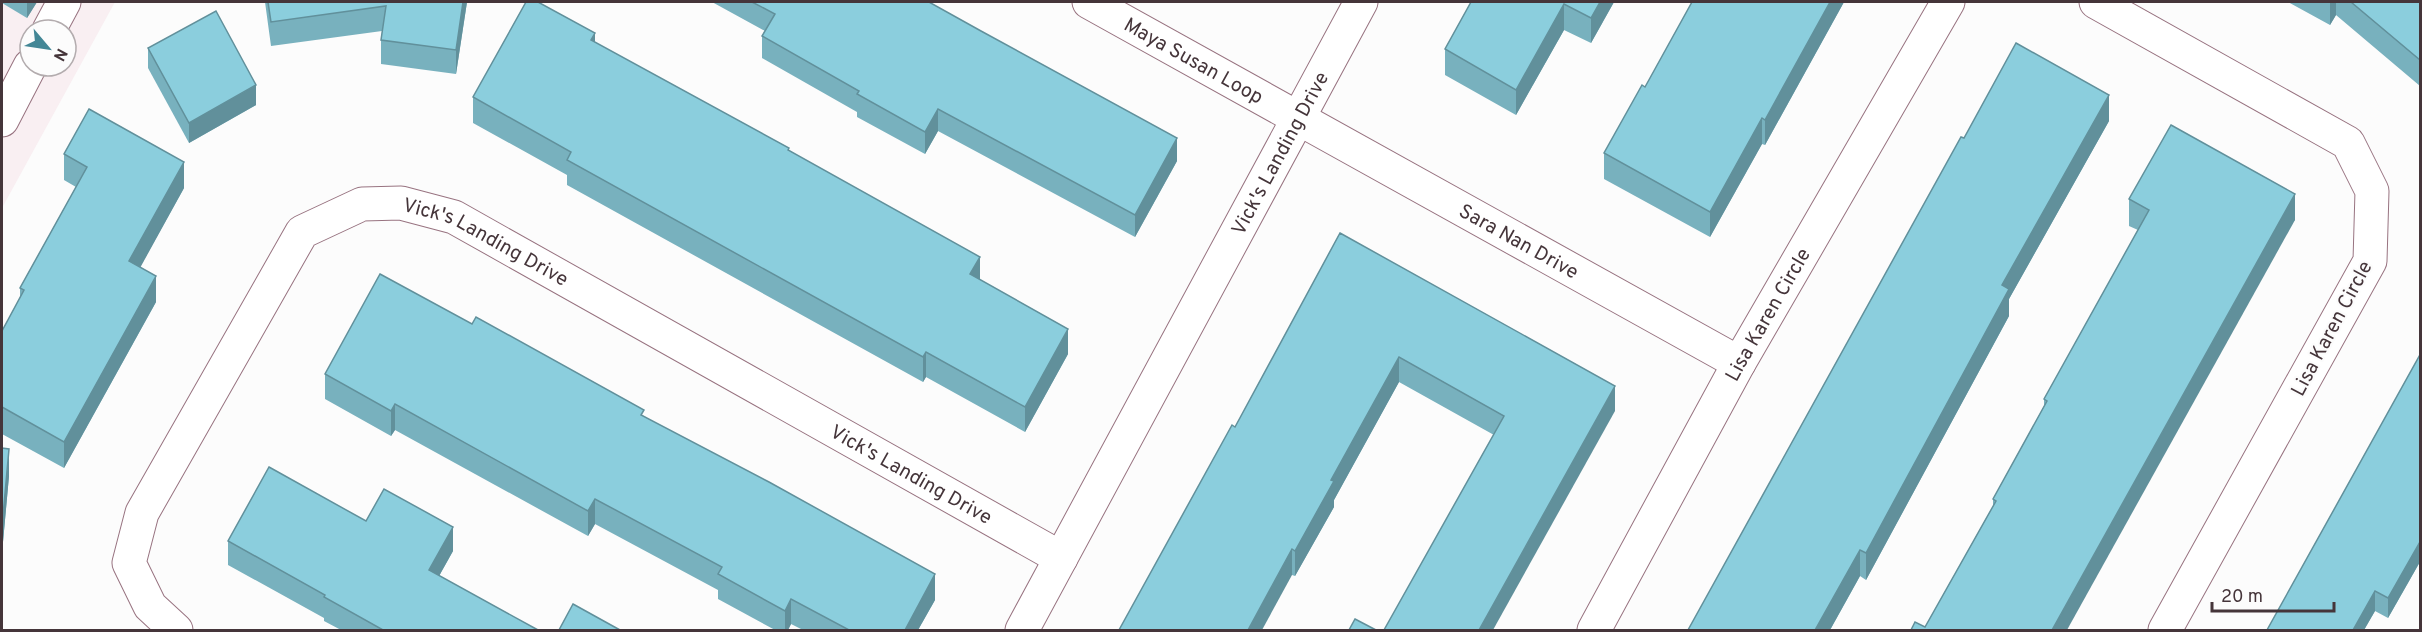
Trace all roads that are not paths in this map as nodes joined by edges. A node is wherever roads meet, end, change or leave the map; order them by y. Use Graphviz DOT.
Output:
graph roads {
  1 [pos="64,2"];
  2 [pos="1089,2"];
  3 [pos="1361,2"];
  4 [pos="1948,2"];
  5 [pos="2097,2"];
  6 [pos="55,18"];
  7 [pos="24,78"];
  8 [pos="1298,118"];
  9 [pos="2,120"];
  10 [pos="1739,363"];
  11 [pos="1061,558"];
  12 [pos="176,630"];
  13 [pos="1022,630"];
  14 [pos="1594,630"];
  15 [pos="2165,630"];
  1 -- 6 [label="street"];
  2 -- 8 [label="street, Maya Susan Loop"];
  3 -- 8 [label="street, Vick's Landing Drive"];
  4 -- 10 [label="street, Lisa Karen Circle"];
  5 -- 15 [label="street, Lisa Karen Circle"];
  7 -- 9 [label="street"];
  8 -- 10 [label="street, Sara Nan Drive"];
  8 -- 11 [label="street, Vick's Landing Drive"];
  10 -- 14 [label="street, Lisa Karen Circle"];
  11 -- 12 [label="street, Vick's Landing Drive"];
  11 -- 13 [label="street, Vick's Landing Drive"];
}
